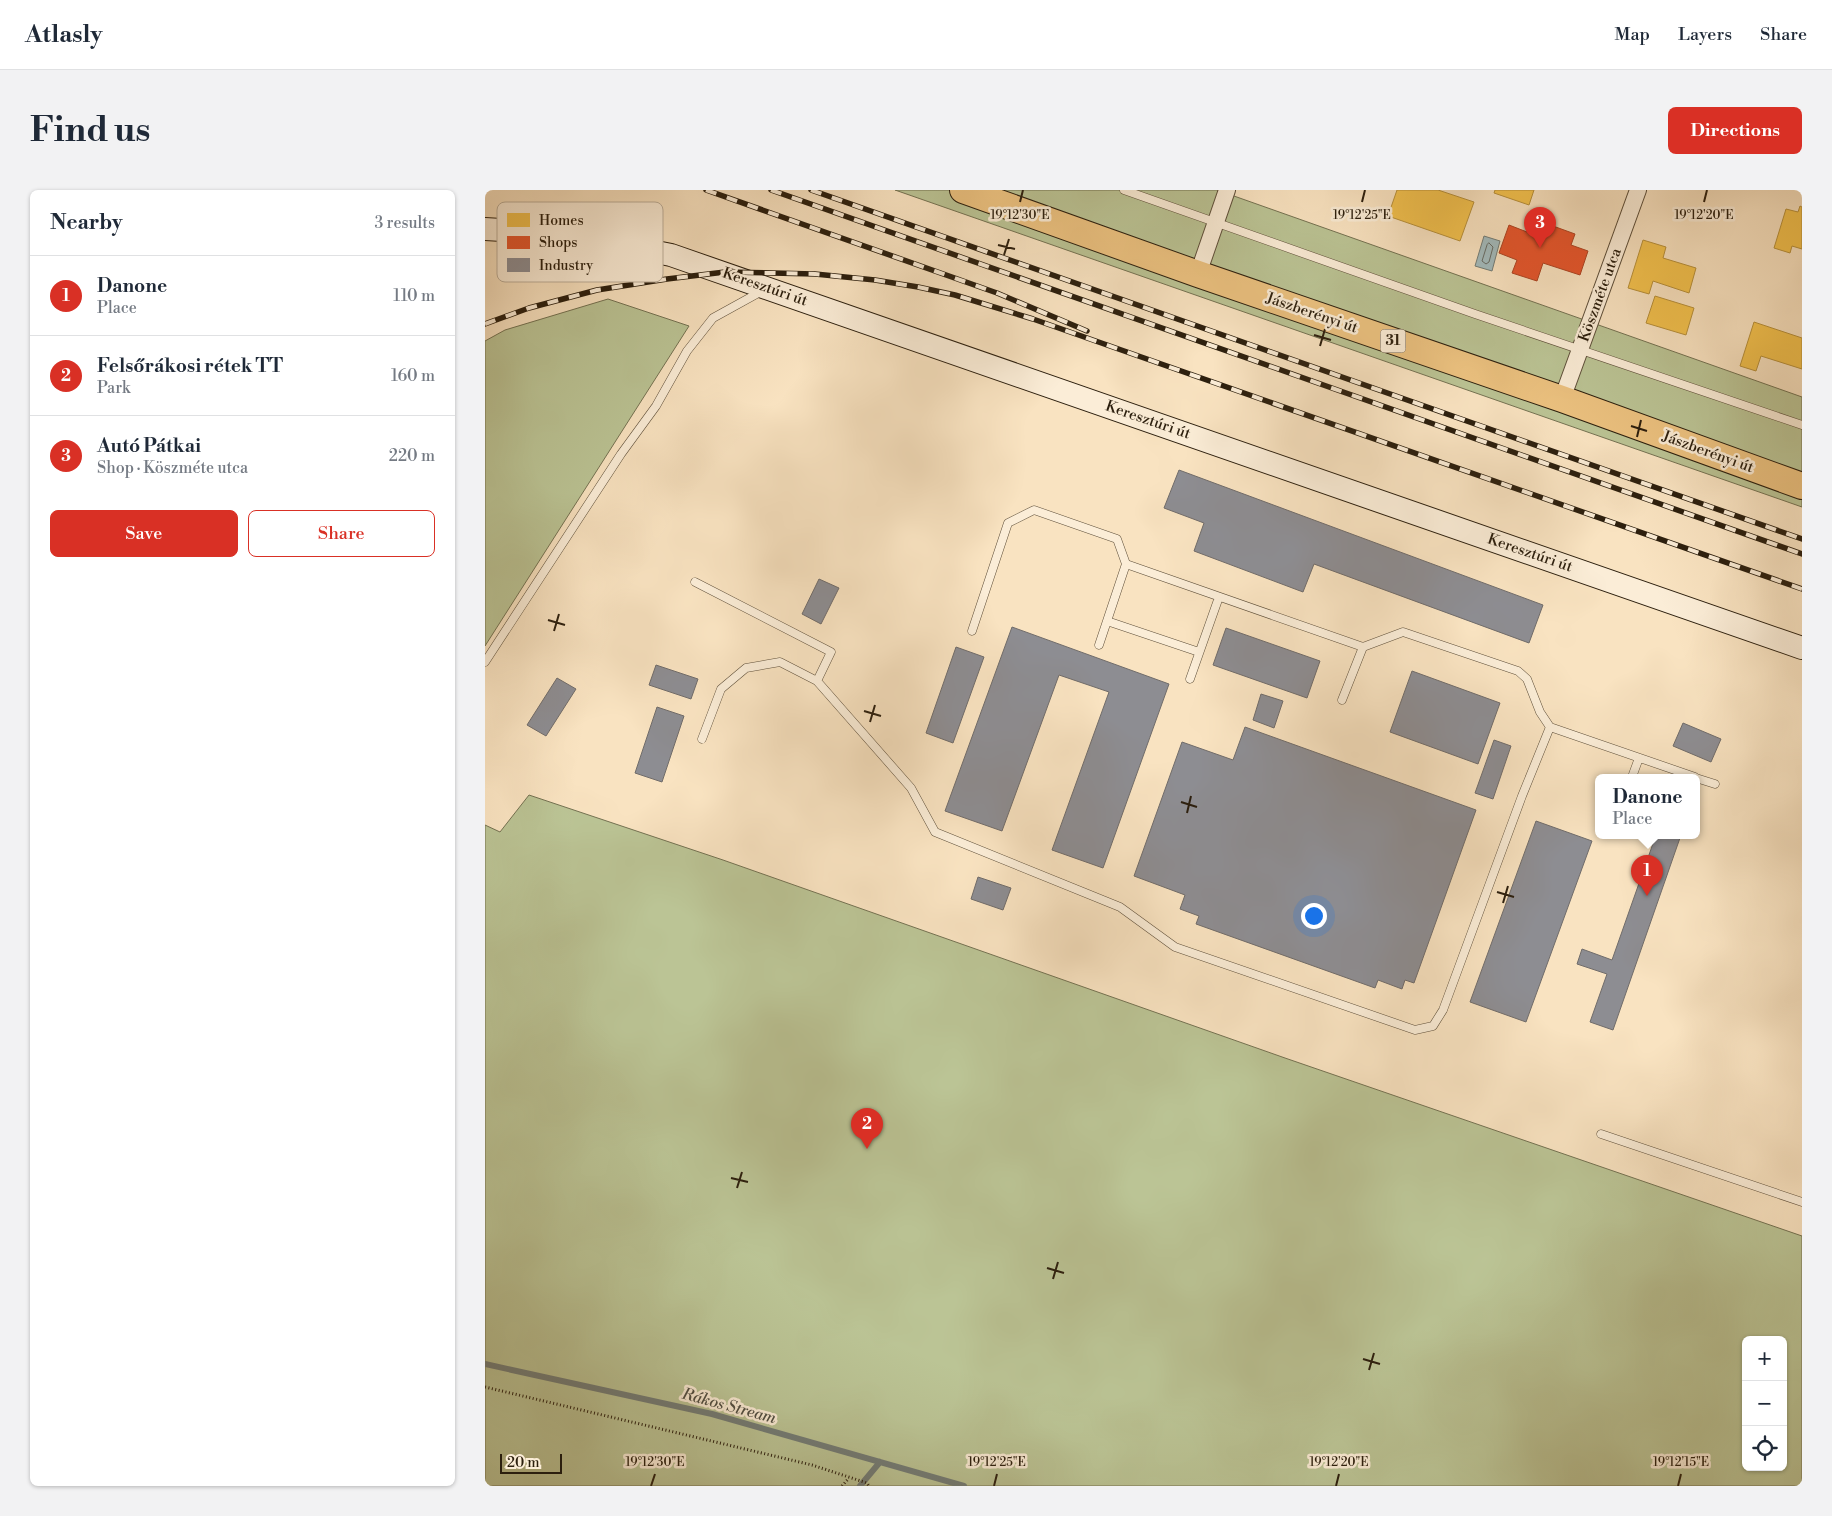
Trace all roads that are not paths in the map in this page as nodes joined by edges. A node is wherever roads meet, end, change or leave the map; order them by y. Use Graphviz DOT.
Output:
graph roads {
  1 [pos="963,190"];
  2 [pos="1124,190"];
  3 [pos="1227,190"];
  4 [pos="1637,190"];
  5 [pos="1216,223"];
  6 [pos="663,253"];
  7 [pos="1198,274"];
  8 [pos="769,288"];
  9 [pos="1580,350"];
  10 [pos="1561,399"];
  11 [pos="1802,425"];
  12 [pos="1802,486"];
  13 [pos="1126,564"];
  14 [pos="695,582"];
  15 [pos="1219,597"];
  16 [pos="1107,621"];
  17 [pos="972,631"];
  18 [pos="1099,645"];
  19 [pos="1363,647"];
  20 [pos="1802,648"];
  21 [pos="1199,652"];
  22 [pos="485,662"];
  23 [pos="1190,679"];
  24 [pos="817,681"];
  25 [pos="1342,700"];
  26 [pos="1550,727"];
  27 [pos="702,739"];
  28 [pos="1639,758"];
  29 [pos="1633,774"];
  30 [pos="1686,774"];
  31 [pos="1700,779"];
  32 [pos="1715,784"];
  33 [pos="1601,1134"];
  34 [pos="1802,1202"];
  1 -- 7 [label="main road, Jászberényi út / 31"];
  2 -- 5 [label="lane"];
  3 -- 5 [label="street"];
  4 -- 9 [label="street, Köszméte utca"];
  5 -- 7 [label="street"];
  5 -- 9 [label="lane"];
  6 -- 8 [label="main road, Keresztúri út"];
  7 -- 10 [label="main road, Jászberényi út / 31"];
  8 -- 20 [label="main road, Keresztúri út"];
  8 -- 22 [label="lane"];
  9 -- 10 [label="street, Köszméte utca"];
  9 -- 11 [label="lane"];
  10 -- 12 [label="main road, Jászberényi út / 31"];
  13 -- 15 [label="lane"];
  13 -- 16 [label="lane"];
  13 -- 17 [label="lane"];
  14 -- 24 [label="lane"];
  15 -- 19 [label="lane"];
  15 -- 21 [label="lane"];
  16 -- 18 [label="lane"];
  16 -- 21 [label="lane"];
  19 -- 25 [label="lane"];
  19 -- 26 [label="lane"];
  21 -- 23 [label="lane"];
  24 -- 26 [label="lane"];
  24 -- 27 [label="lane"];
  26 -- 28 [label="lane"];
  28 -- 29 [label="lane"];
  28 -- 30 [label="lane"];
  31 -- 32 [label="lane"];
  33 -- 34 [label="lane"];
}
